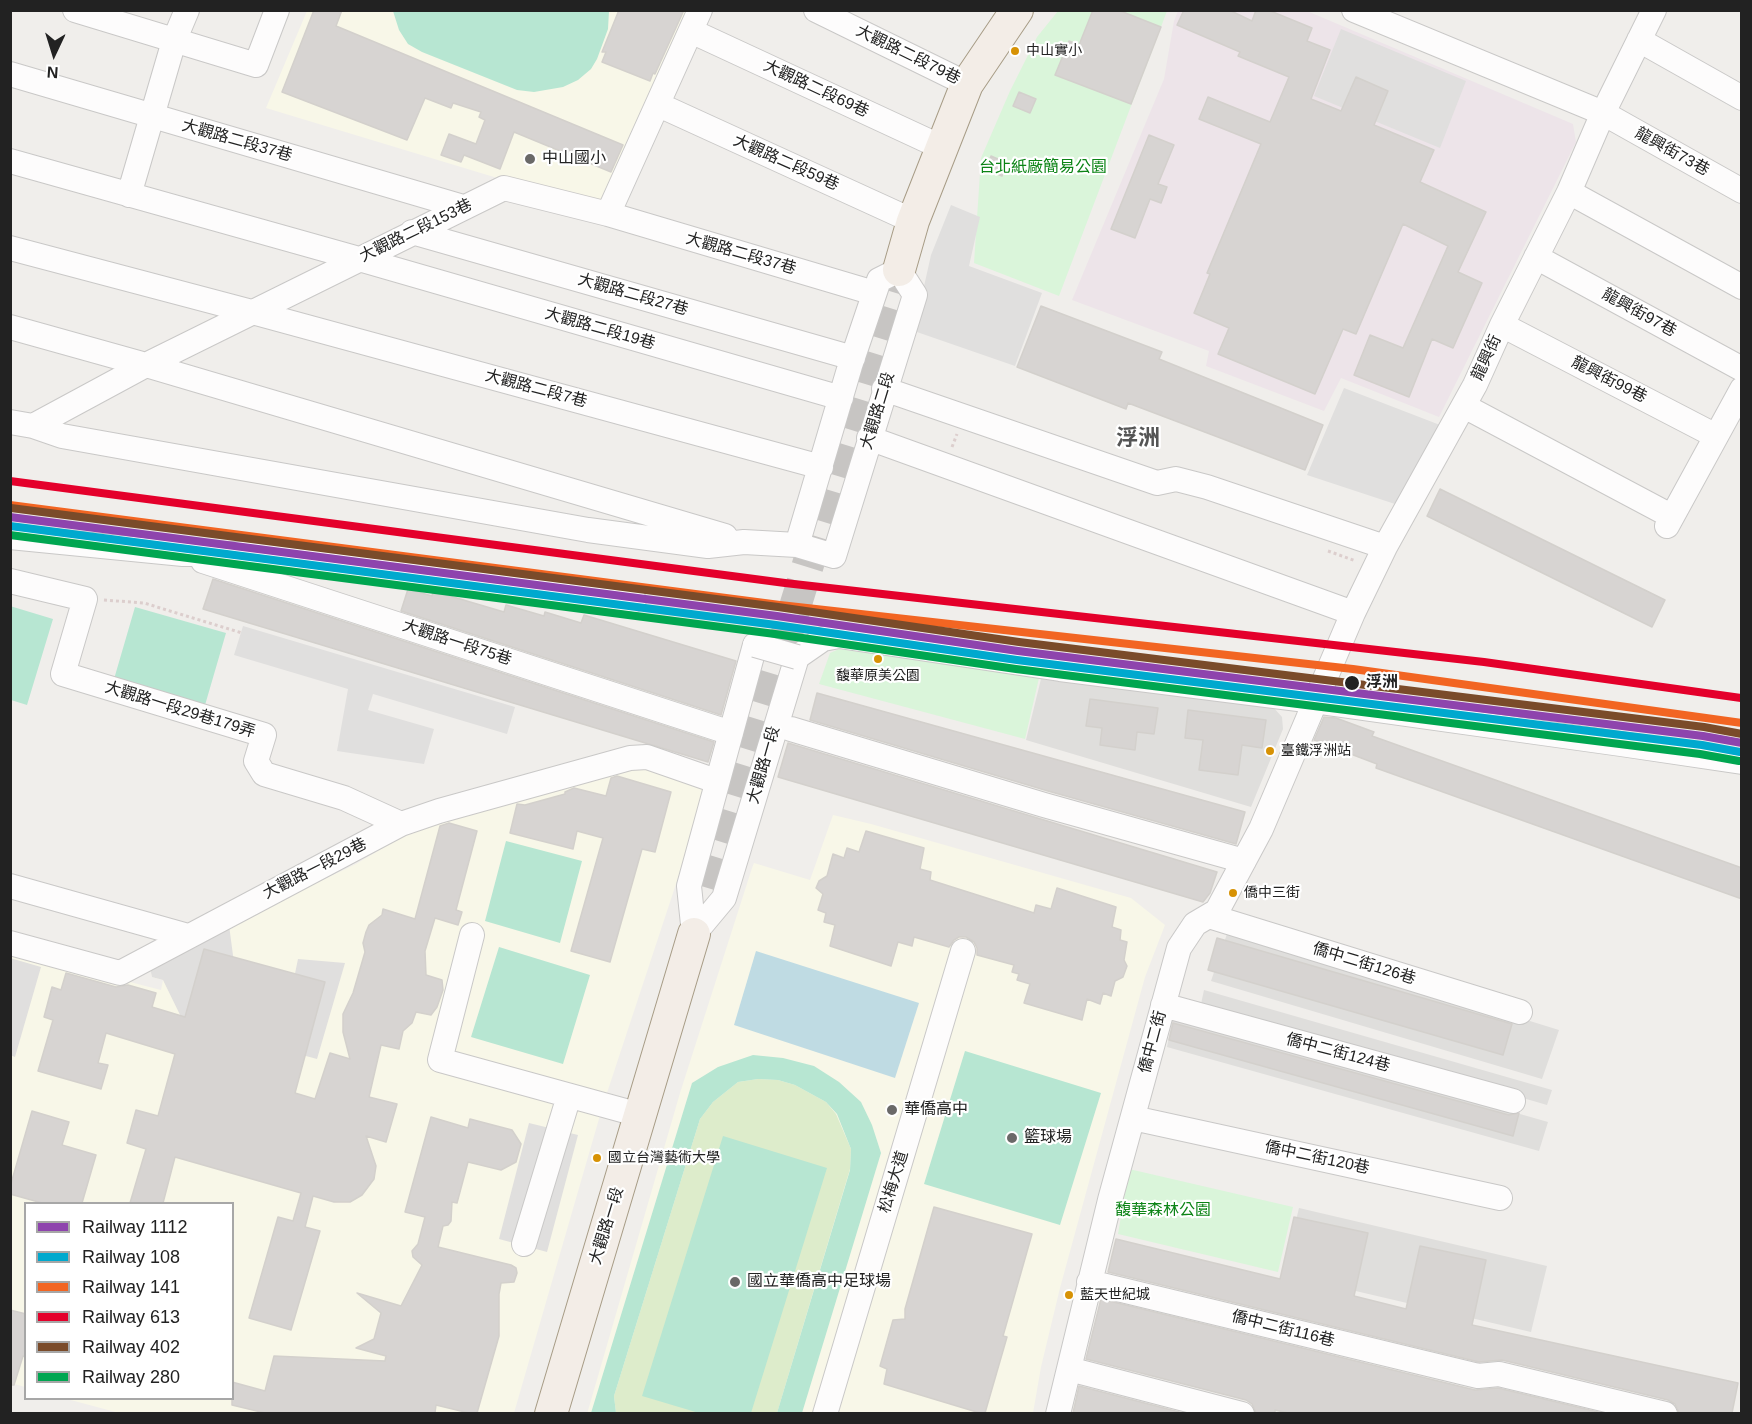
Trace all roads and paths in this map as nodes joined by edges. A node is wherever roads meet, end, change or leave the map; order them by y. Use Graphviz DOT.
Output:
graph roads {
  1 [pos="75,10"];
  2 [pos="187,10"];
  3 [pos="277,10"];
  4 [pos="816,10"];
  5 [pos="1017,10"];
  6 [pos="1354,10"];
  7 [pos="1654,10"];
  8 [pos="113,16"];
  9 [pos="696,21"];
  10 [pos="1639,40"];
  11 [pos="174,41"];
  12 [pos="10,74"];
  13 [pos="967,84"];
  14 [pos="1742,98"];
  15 [pos="659,105"];
  16 [pos="1603,113"];
  17 [pos="152,116"];
  18 [pos="941,147"];
  19 [pos="10,161"];
  20 [pos="1742,191"];
  21 [pos="1569,192"];
  22 [pos="129,195"];
  23 [pos="463,207"];
  24 [pos="608,214"];
  25 [pos="913,221"];
  26 [pos="412,232"];
  27 [pos="10,248"];
  28 [pos="1536,257"];
  29 [pos="359,259"];
  30 [pos="899,270"];
  31 [pos="1742,287"];
  32 [pos="874,293"];
  33 [pos="252,312"];
  34 [pos="1502,325"];
  35 [pos="10,327"];
  36 [pos="853,357"];
  37 [pos="146,365"];
  38 [pos="1742,369"];
  39 [pos="884,389"];
  40 [pos="1742,389"];
  41 [pos="841,398"];
  42 [pos="1464,406"];
  43 [pos="963,416"];
  44 [pos="22,424"];
  45 [pos="1716,436"];
  46 [pos="869,438"];
  47 [pos="946,466"];
  48 [pos="821,467"];
  49 [pos="10,537"];
  50 [pos="744,542"];
  51 [pos="797,545"];
  52 [pos="1385,547"];
  53 [pos="183,554"];
  54 [pos="10,581"];
  55 [pos="85,599"];
  56 [pos="634,600"];
  57 [pos="1353,613"];
  58 [pos="242,633"];
  59 [pos="797,657"];
  60 [pos="1314,701"];
  61 [pos="791,729"];
  62 [pos="731,733"];
  63 [pos="1742,762"];
  64 [pos="762,774"];
  65 [pos="716,781"];
  66 [pos="401,824"];
  67 [pos="1244,861"];
  68 [pos="10,886"];
  69 [pos="1209,916"];
  70 [pos="694,934"];
  71 [pos="472,935"];
  72 [pos="188,936"];
  73 [pos="10,943"];
  74 [pos="963,951"];
  75 [pos="1163,1005"];
  76 [pos="1520,1012"];
  77 [pos="569,1096"];
  78 [pos="1513,1101"];
  79 [pos="640,1115"];
  80 [pos="1133,1118"];
  81 [pos="1500,1198"];
  82 [pos="524,1244"];
  83 [pos="1089,1282"];
  84 [pos="1069,1369"];
  85 [pos="551,1413"];
  86 [pos="825,1413"];
  87 [pos="1058,1413"];
  88 [pos="1242,1413"];
  89 [pos="1665,1413"];
  1 -- 8 [label="street"];
  2 -- 11 [label="street"];
  3 -- 11 [label="street"];
  4 -- 13 [label="street, 大觀路二段79巷"];
  5 -- 13 [label="main road"];
  6 -- 16 [label="street, 龍興街73巷"];
  7 -- 10 [label="street, 龍興街"];
  8 -- 11 [label="street"];
  9 -- 15 [label="street"];
  9 -- 18 [label="street, 大觀路二段69巷"];
  10 -- 14 [label="street"];
  10 -- 16 [label="street, 龍興街"];
  11 -- 17 [label="street"];
  12 -- 17 [label="street, 大觀路二段37巷"];
  13 -- 18 [label="main road"];
  15 -- 24 [label="street"];
  15 -- 25 [label="street, 大觀路二段59巷"];
  16 -- 20 [label="street, 龍興街73巷"];
  16 -- 21 [label="street, 龍興街"];
  17 -- 22 [label="street"];
  17 -- 23 [label="street, 大觀路二段37巷"];
  18 -- 25 [label="main road"];
  19 -- 22 [label="street, 大觀路二段19巷"];
  21 -- 28 [label="street, 龍興街"];
  21 -- 31 [label="street"];
  22 -- 29 [label="street, 大觀路二段19巷"];
  23 -- 24 [label="street, 大觀路二段153巷"];
  23 -- 26 [label="street, 大觀路二段153巷"];
  24 -- 32 [label="street, 大觀路二段37巷"];
  25 -- 30 [label="main road"];
  26 -- 29 [label="street, 大觀路二段153巷"];
  26 -- 36 [label="street, 大觀路二段27巷"];
  27 -- 33 [label="street, 大觀路二段7巷"];
  28 -- 34 [label="street, 龍興街"];
  28 -- 38 [label="street, 龍興街97巷"];
  29 -- 33 [label="street, 大觀路二段153巷"];
  29 -- 41 [label="street, 大觀路二段19巷"];
  30 -- 32 [label="street"];
  30 -- 39 [label="street, 大觀路二段"];
  32 -- 36 [label="street"];
  33 -- 37 [label="street, 大觀路二段153巷"];
  33 -- 48 [label="street, 大觀路二段7巷"];
  34 -- 42 [label="street, 龍興街"];
  34 -- 45 [label="street, 龍興街99巷"];
  35 -- 37 [label="street"];
  36 -- 41 [label="street"];
  37 -- 44 [label="street, 大觀路二段153巷"];
  37 -- 50 [label="street"];
  39 -- 43 [label="street"];
  39 -- 46 [label="street, 大觀路二段"];
  40 -- 45 [label="street"];
  41 -- 48 [label="street"];
  42 -- 45 [label="street"];
  42 -- 52 [label="street, 龍興街"];
  43 -- 47 [label="path"];
  43 -- 52 [label="street"];
  44 -- 50 [label="street"];
  46 -- 47 [label="street"];
  46 -- 51 [label="street, 大觀路二段"];
  47 -- 57 [label="street"];
  48 -- 51 [label="street"];
  49 -- 53 [label="street"];
  50 -- 51 [label="street"];
  52 -- 57 [label="street, 龍興街"];
  53 -- 56 [label="street"];
  53 -- 62 [label="street, 大觀路一段75巷"];
  54 -- 55 [label="street"];
  55 -- 58 [label="path"];
  55 -- 66 [label="street, 大觀路一段29巷179弄"];
  57 -- 60 [label="street, 龍興街"];
  59 -- 60 [label="street"];
  59 -- 61 [label="street"];
  59 -- 62 [label="street, 大觀路一段, bridge"];
  59 -- 64 [label="street, 大觀路一段"];
  60 -- 63 [label="street"];
  60 -- 67 [label="street, 僑中二街"];
  61 -- 64 [label="street"];
  61 -- 67 [label="street"];
  62 -- 65 [label="street, 大觀路一段"];
  64 -- 70 [label="street, 大觀路一段"];
  65 -- 66 [label="street, 大觀路一段29巷"];
  65 -- 70 [label="street, 大觀路一段"];
  66 -- 72 [label="street, 大觀路一段29巷"];
  67 -- 69 [label="street, 僑中二街"];
  68 -- 72 [label="street"];
  69 -- 75 [label="street, 僑中二街"];
  69 -- 76 [label="street, 僑中二街126巷"];
  70 -- 79 [label="main road, 大觀路一段"];
  71 -- 77 [label="street"];
  72 -- 73 [label="street, 大觀路一段29巷"];
  74 -- 86 [label="street, 松梅大道"];
  75 -- 78 [label="street, 僑中二街124巷"];
  75 -- 80 [label="street, 僑中二街"];
  77 -- 79 [label="street"];
  77 -- 82 [label="street"];
  79 -- 85 [label="main road, 大觀路一段"];
  80 -- 81 [label="street, 僑中二街120巷"];
  80 -- 83 [label="street, 僑中二街"];
  83 -- 84 [label="street, 僑中二街"];
  83 -- 89 [label="street, 僑中二街116巷"];
  84 -- 87 [label="street, 僑中二街"];
  84 -- 88 [label="street"];
}
